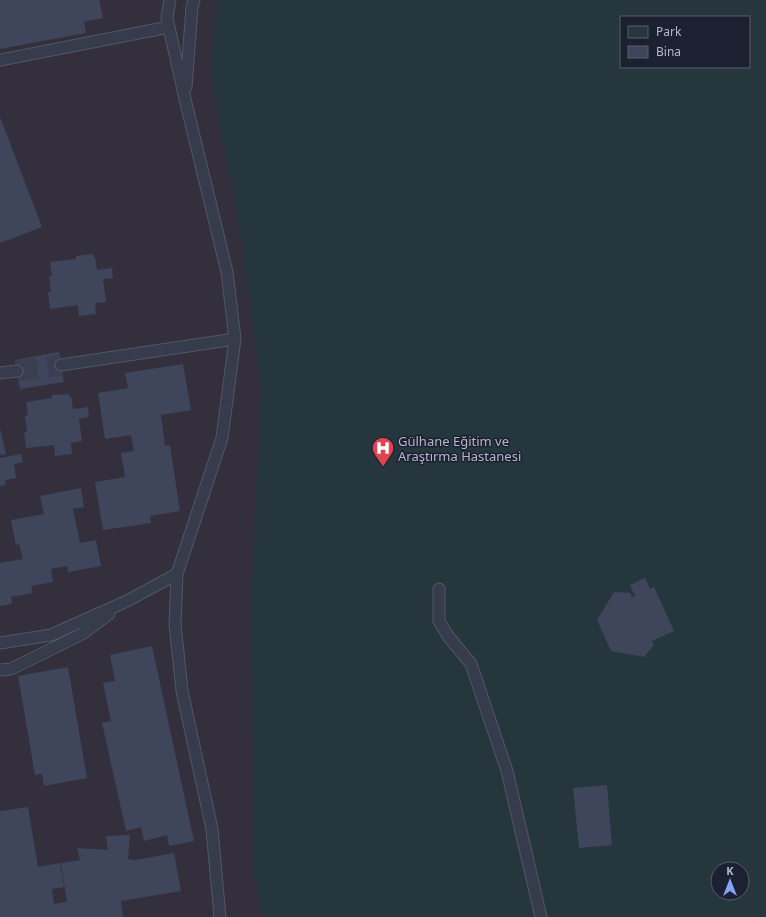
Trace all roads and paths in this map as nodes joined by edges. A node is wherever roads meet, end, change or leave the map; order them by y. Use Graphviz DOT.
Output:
graph roads {
  1 [pos="170,0"];
  2 [pos="194,0"];
  3 [pos="169,28"];
  4 [pos="0,60"];
  5 [pos="185,99"];
  6 [pos="234,339"];
  7 [pos="61,365"];
  8 [pos="17,371"];
  9 [pos="0,373"];
  10 [pos="177,574"];
  11 [pos="439,589"];
  12 [pos="128,600"];
  13 [pos="0,643"];
  14 [pos="0,670"];
  15 [pos="220,917"];
  16 [pos="541,917"];
  1 -- 3 [label="lane"];
  2 -- 5 [label="lane"];
  3 -- 4 [label="lane"];
  3 -- 5 [label="lane"];
  5 -- 6 [label="lane"];
  6 -- 7 [label="lane"];
  6 -- 10 [label="lane"];
  8 -- 9 [label="lane"];
  10 -- 12 [label="lane"];
  10 -- 15 [label="lane"];
  11 -- 16 [label="lane"];
  12 -- 13 [label="lane"];
  12 -- 14 [label="lane"];
}
